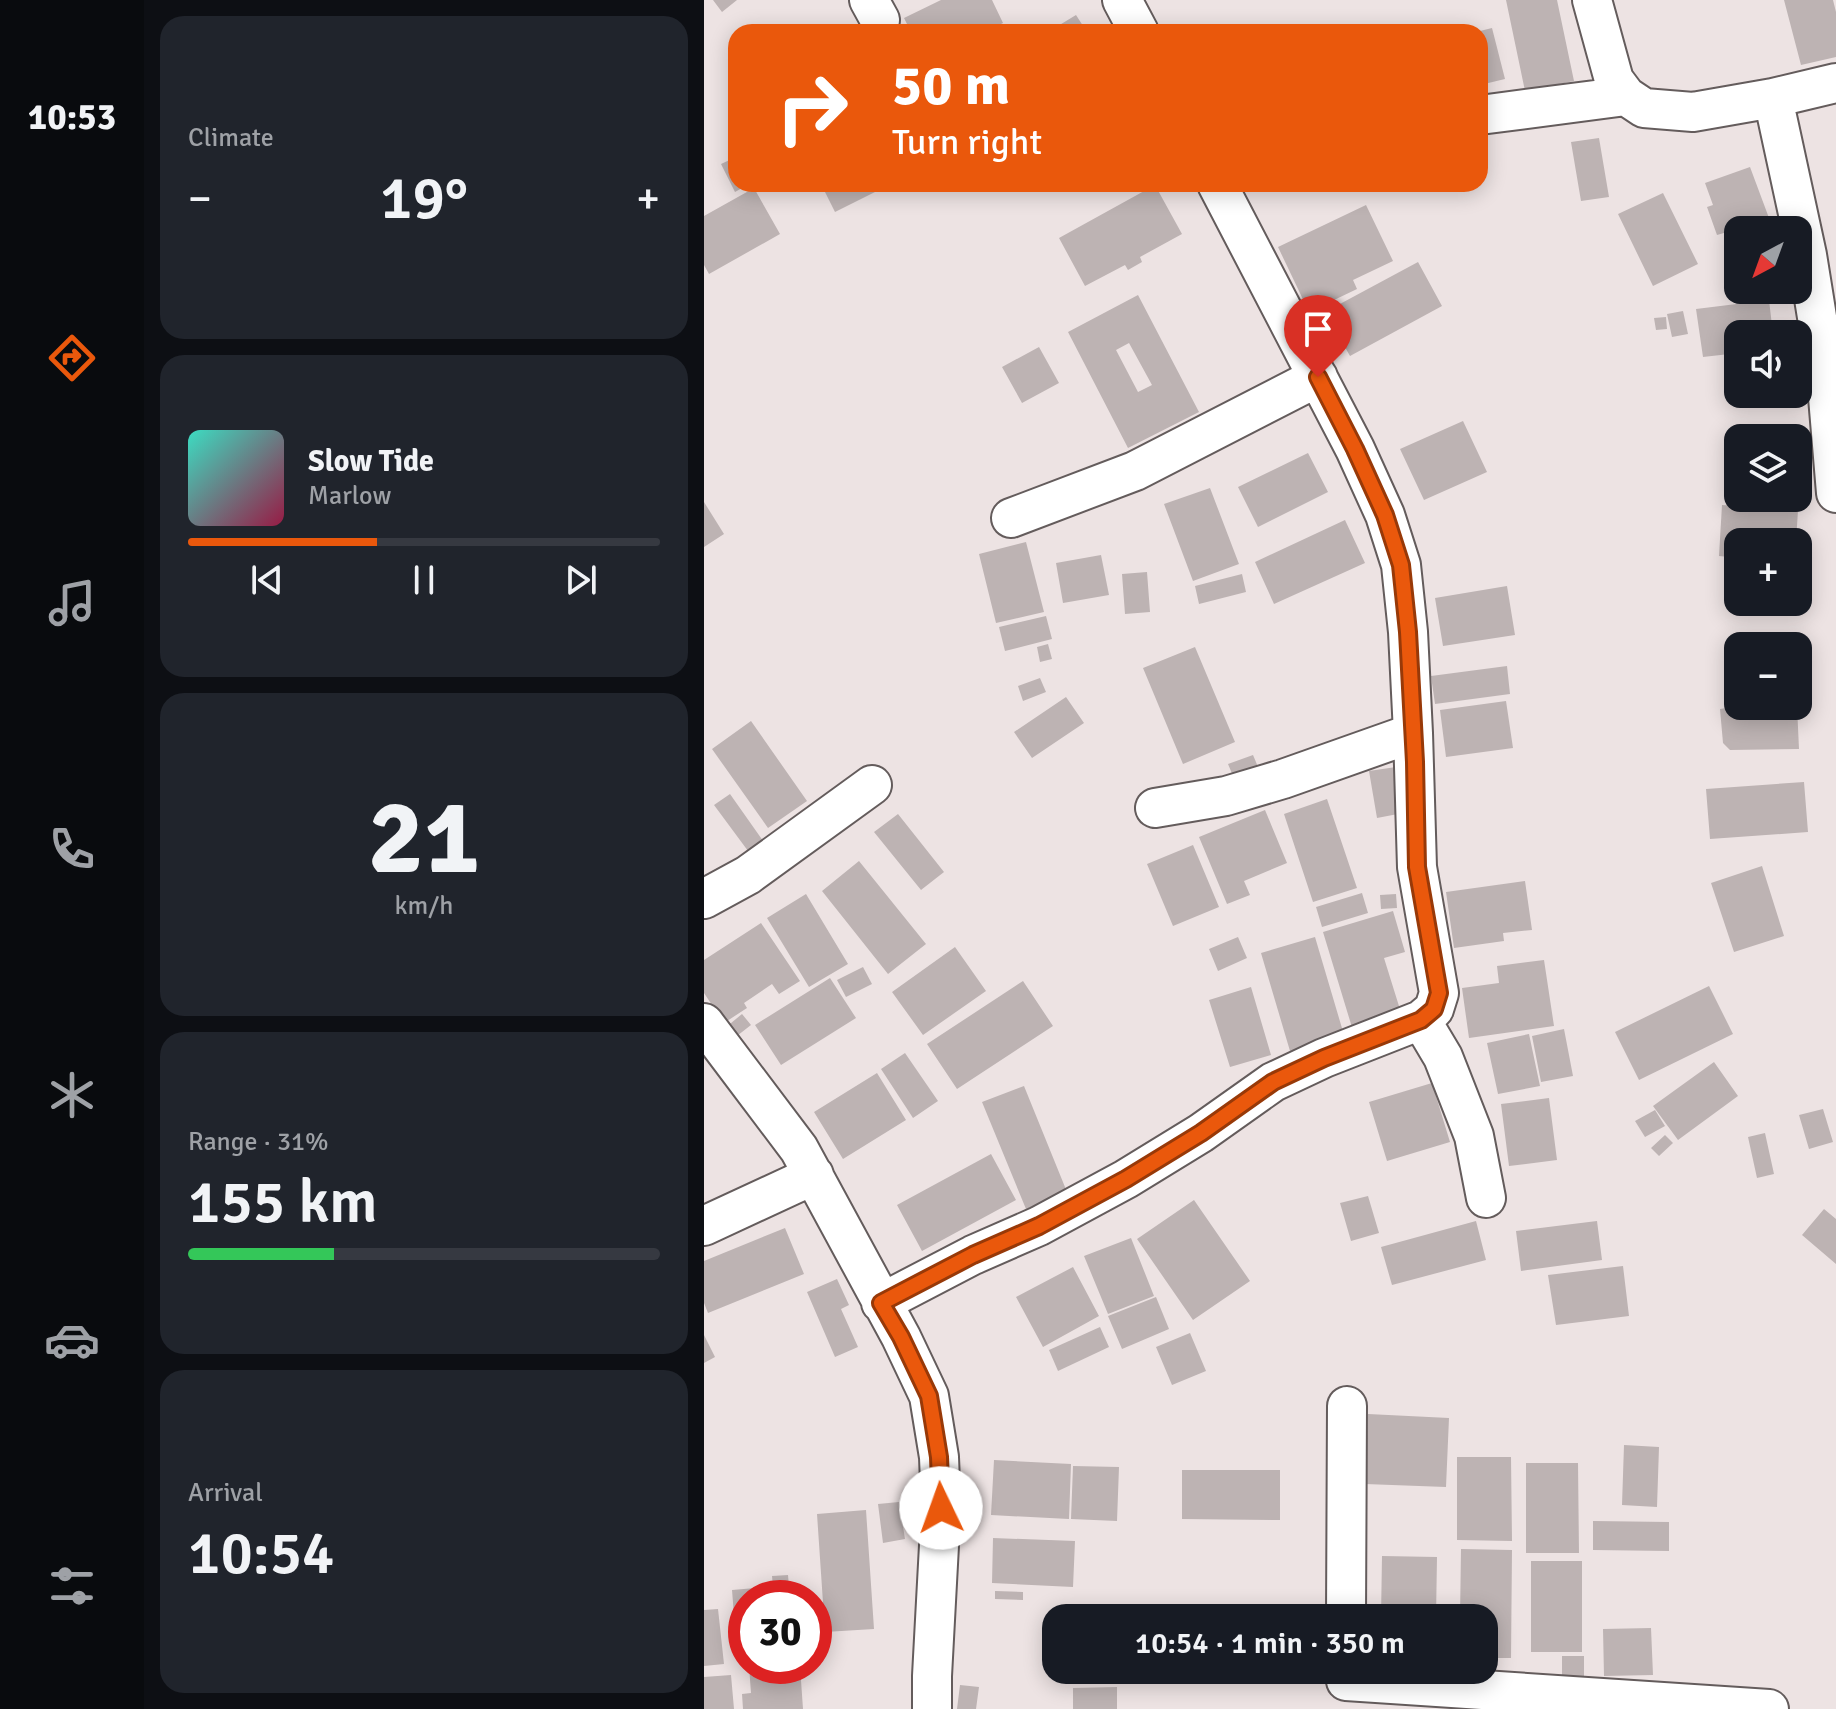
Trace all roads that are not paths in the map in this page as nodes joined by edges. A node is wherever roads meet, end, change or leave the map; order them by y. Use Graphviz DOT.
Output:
graph roads {
  1 [pos="1122,0"];
  2 [pos="1592,0"];
  3 [pos="1135,24"];
  4 [pos="1836,83"];
  5 [pos="1626,96"];
  6 [pos="1773,98"];
  7 [pos="1488,114"];
  8 [pos="1221,192"];
  9 [pos="1318,377"];
  10 [pos="1836,493"];
  11 [pos="1011,518"];
  12 [pos="1413,733"];
  13 [pos="872,785"];
  14 [pos="1155,808"];
  15 [pos="704,899"];
  16 [pos="1421,1020"];
  17 [pos="704,1023"];
  18 [pos="814,1175"];
  19 [pos="1486,1198"];
  20 [pos="704,1226"];
  21 [pos="881,1303"];
  22 [pos="1347,1406"];
  23 [pos="1346,1604"];
  24 [pos="1346,1687"];
  25 [pos="932,1709"];
  26 [pos="1769,1709"];
  1 -- 3 [label="street"];
  2 -- 5 [label="street"];
  4 -- 6 [label="street"];
  5 -- 6 [label="street"];
  5 -- 7 [label="street"];
  6 -- 10 [label="street"];
  8 -- 9 [label="street"];
  9 -- 11 [label="street"];
  9 -- 12 [label="street"];
  12 -- 14 [label="street"];
  12 -- 16 [label="street"];
  13 -- 15 [label="street"];
  16 -- 19 [label="street"];
  16 -- 21 [label="street"];
  17 -- 18 [label="street"];
  18 -- 20 [label="street"];
  18 -- 21 [label="street"];
  21 -- 25 [label="street"];
  22 -- 23 [label="street"];
  24 -- 26 [label="street"];
}
